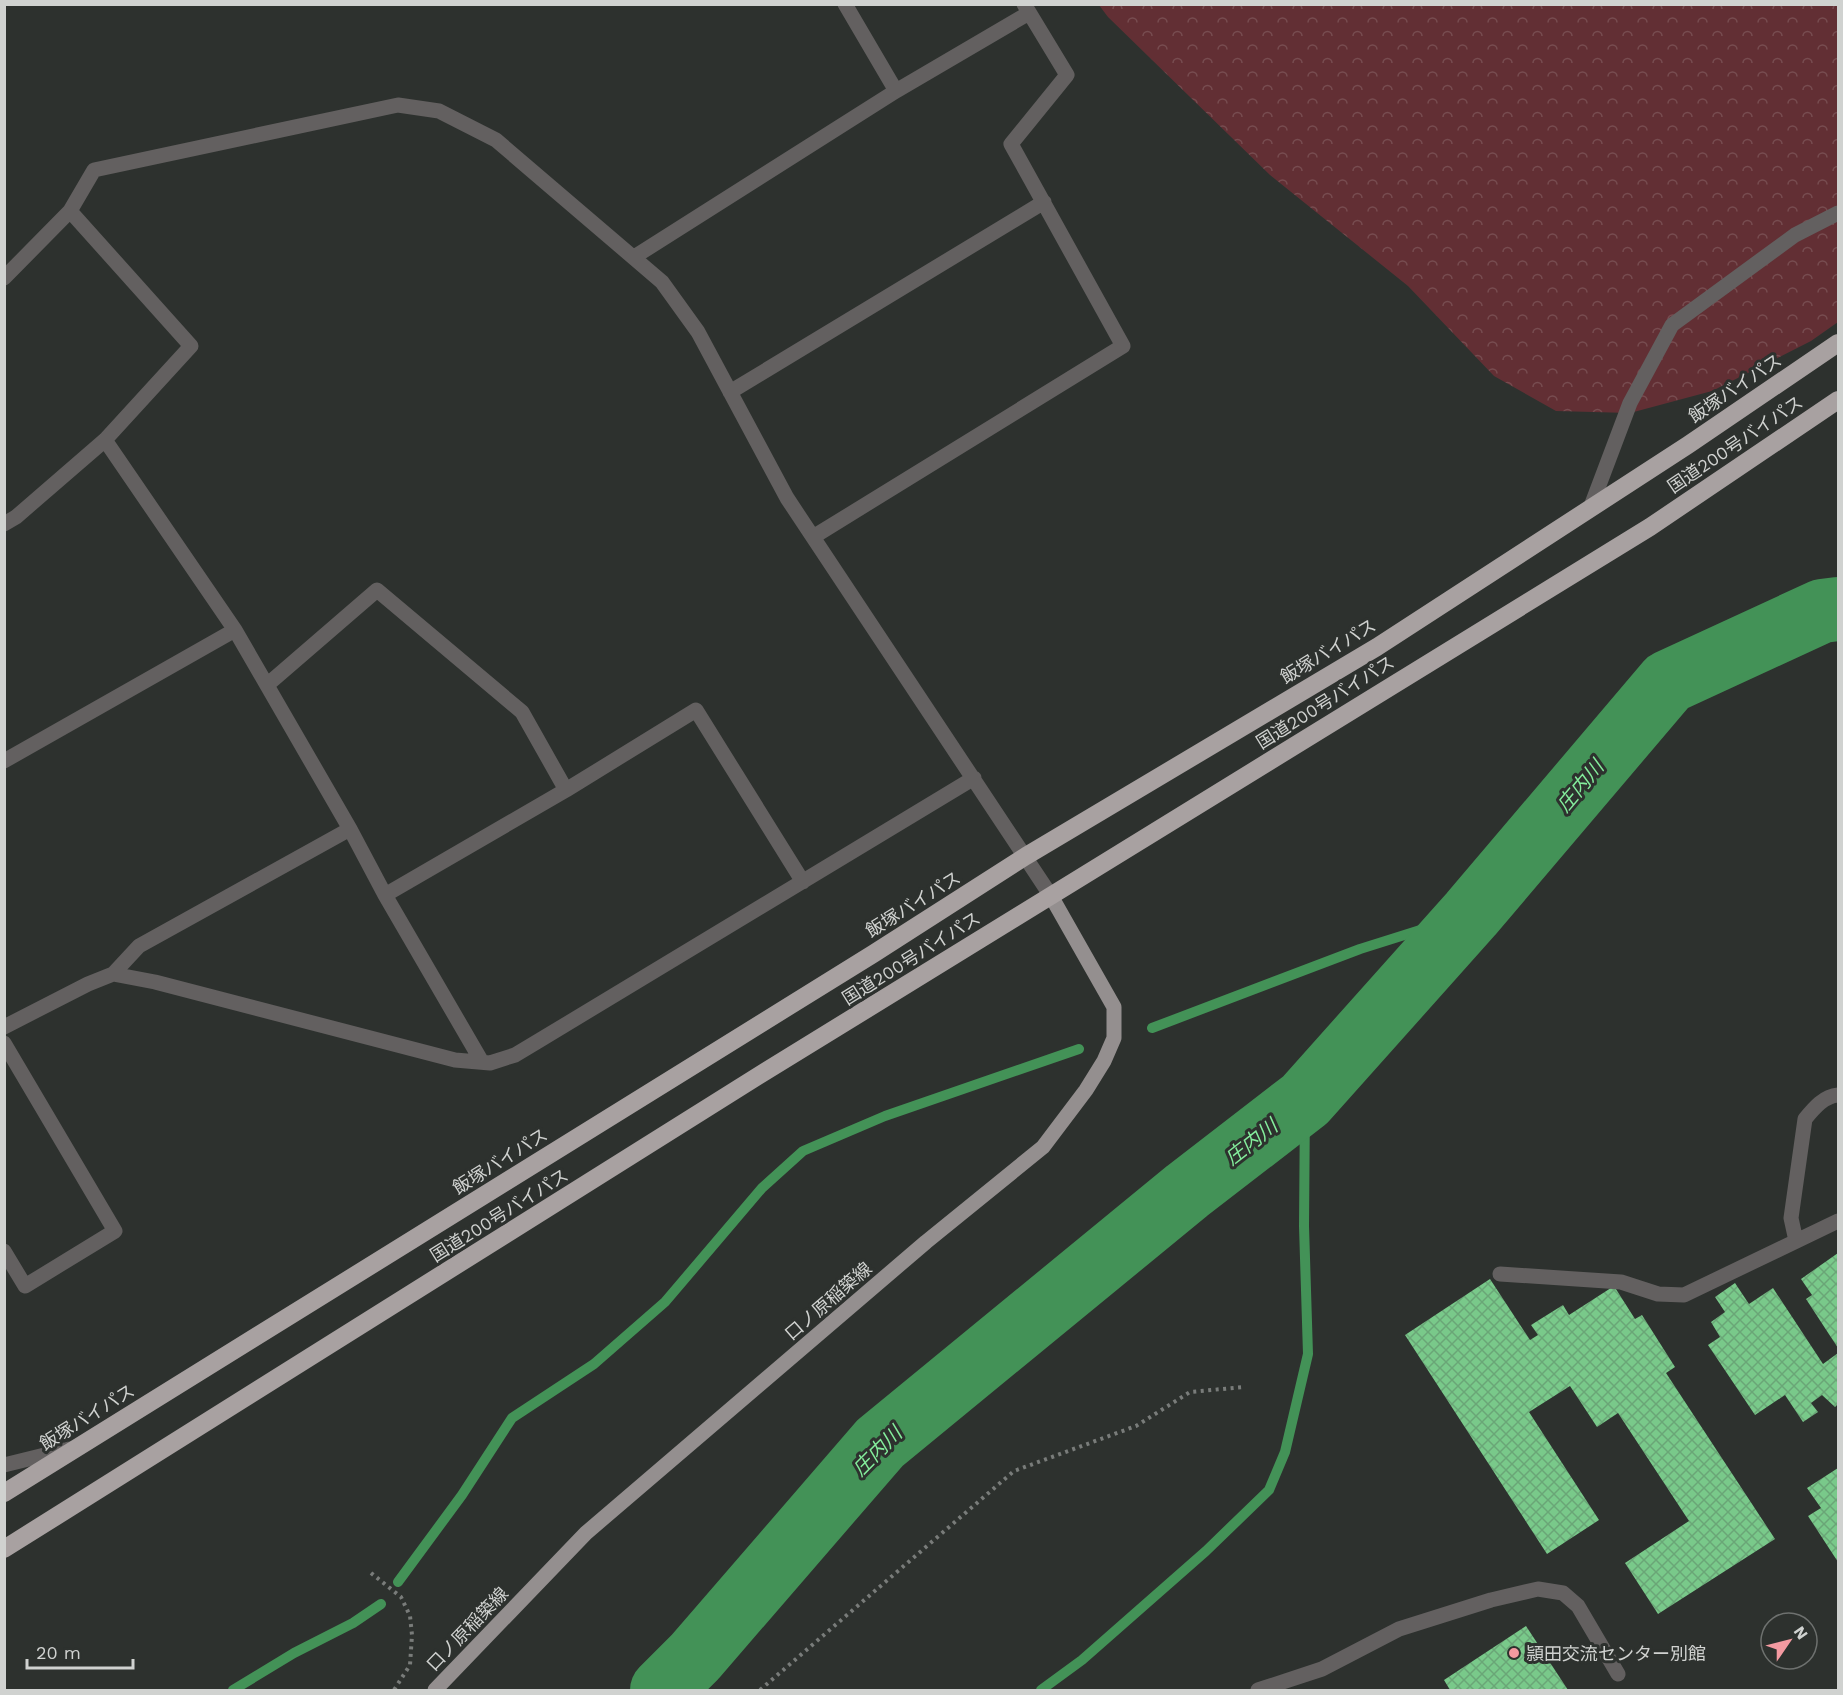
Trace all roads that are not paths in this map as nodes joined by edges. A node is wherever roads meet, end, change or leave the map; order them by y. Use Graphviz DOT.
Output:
graph roads {
  1 [pos="845,4"];
  2 [pos="1027,9"];
  3 [pos="897,91"];
  4 [pos="1044,202"];
  5 [pos="70,211"];
  6 [pos="1839,213"];
  7 [pos="634,257"];
  8 [pos="4,278"];
  9 [pos="1839,343"];
  10 [pos="730,392"];
  11 [pos="1839,400"];
  12 [pos="105,440"];
  13 [pos="1590,509"];
  14 [pos="4,524"];
  15 [pos="813,537"];
  16 [pos="235,630"];
  17 [pos="267,684"];
  18 [pos="4,761"];
  19 [pos="974,778"];
  20 [pos="566,790"];
  21 [pos="350,829"];
  22 [pos="1026,856"];
  23 [pos="802,882"];
  24 [pos="385,895"];
  25 [pos="1051,896"];
  26 [pos="113,974"];
  27 [pos="6,1022"];
  28 [pos="4,1043"];
  29 [pos="482,1062"];
  30 [pos="1839,1095"];
  31 [pos="1839,1221"];
  32 [pos="1796,1241"];
  33 [pos="4,1251"];
  34 [pos="1500,1274"];
  35 [pos="80,1446"];
  36 [pos="4,1465"];
  37 [pos="4,1493"];
  38 [pos="4,1549"];
  39 [pos="1618,1674"];
  40 [pos="435,1690"];
  41 [pos="1258,1690"];
  1 -- 3 [label="street"];
  2 -- 3 [label="street"];
  2 -- 4 [label="street"];
  3 -- 7 [label="street"];
  4 -- 10 [label="street"];
  4 -- 15 [label="street"];
  5 -- 7 [label="street"];
  5 -- 8 [label="street"];
  5 -- 12 [label="street"];
  6 -- 13 [label="street"];
  7 -- 10 [label="street"];
  9 -- 13 [label="highway, 飯塚バイパス"];
  10 -- 15 [label="street"];
  11 -- 25 [label="highway, 国道200号バイパス"];
  12 -- 14 [label="street"];
  12 -- 16 [label="street"];
  13 -- 22 [label="highway, 飯塚バイパス"];
  15 -- 19 [label="street"];
  16 -- 17 [label="street"];
  16 -- 18 [label="street"];
  17 -- 20 [label="street"];
  17 -- 21 [label="street"];
  19 -- 22 [label="street"];
  19 -- 23 [label="street"];
  20 -- 23 [label="street"];
  20 -- 24 [label="street"];
  21 -- 24 [label="street"];
  21 -- 26 [label="street"];
  22 -- 25 [label="street"];
  22 -- 35 [label="highway, 飯塚バイパス"];
  23 -- 29 [label="street"];
  24 -- 29 [label="street"];
  25 -- 38 [label="highway, 国道200号バイパス"];
  25 -- 40 [label="main road, 口ノ原稲築線"];
  26 -- 27 [label="street"];
  26 -- 29 [label="street"];
  28 -- 33 [label="street"];
  30 -- 32 [label="street"];
  31 -- 32 [label="street"];
  32 -- 34 [label="street"];
  35 -- 36 [label="street"];
  35 -- 37 [label="highway, 飯塚バイパス"];
  39 -- 41 [label="street"];
}
